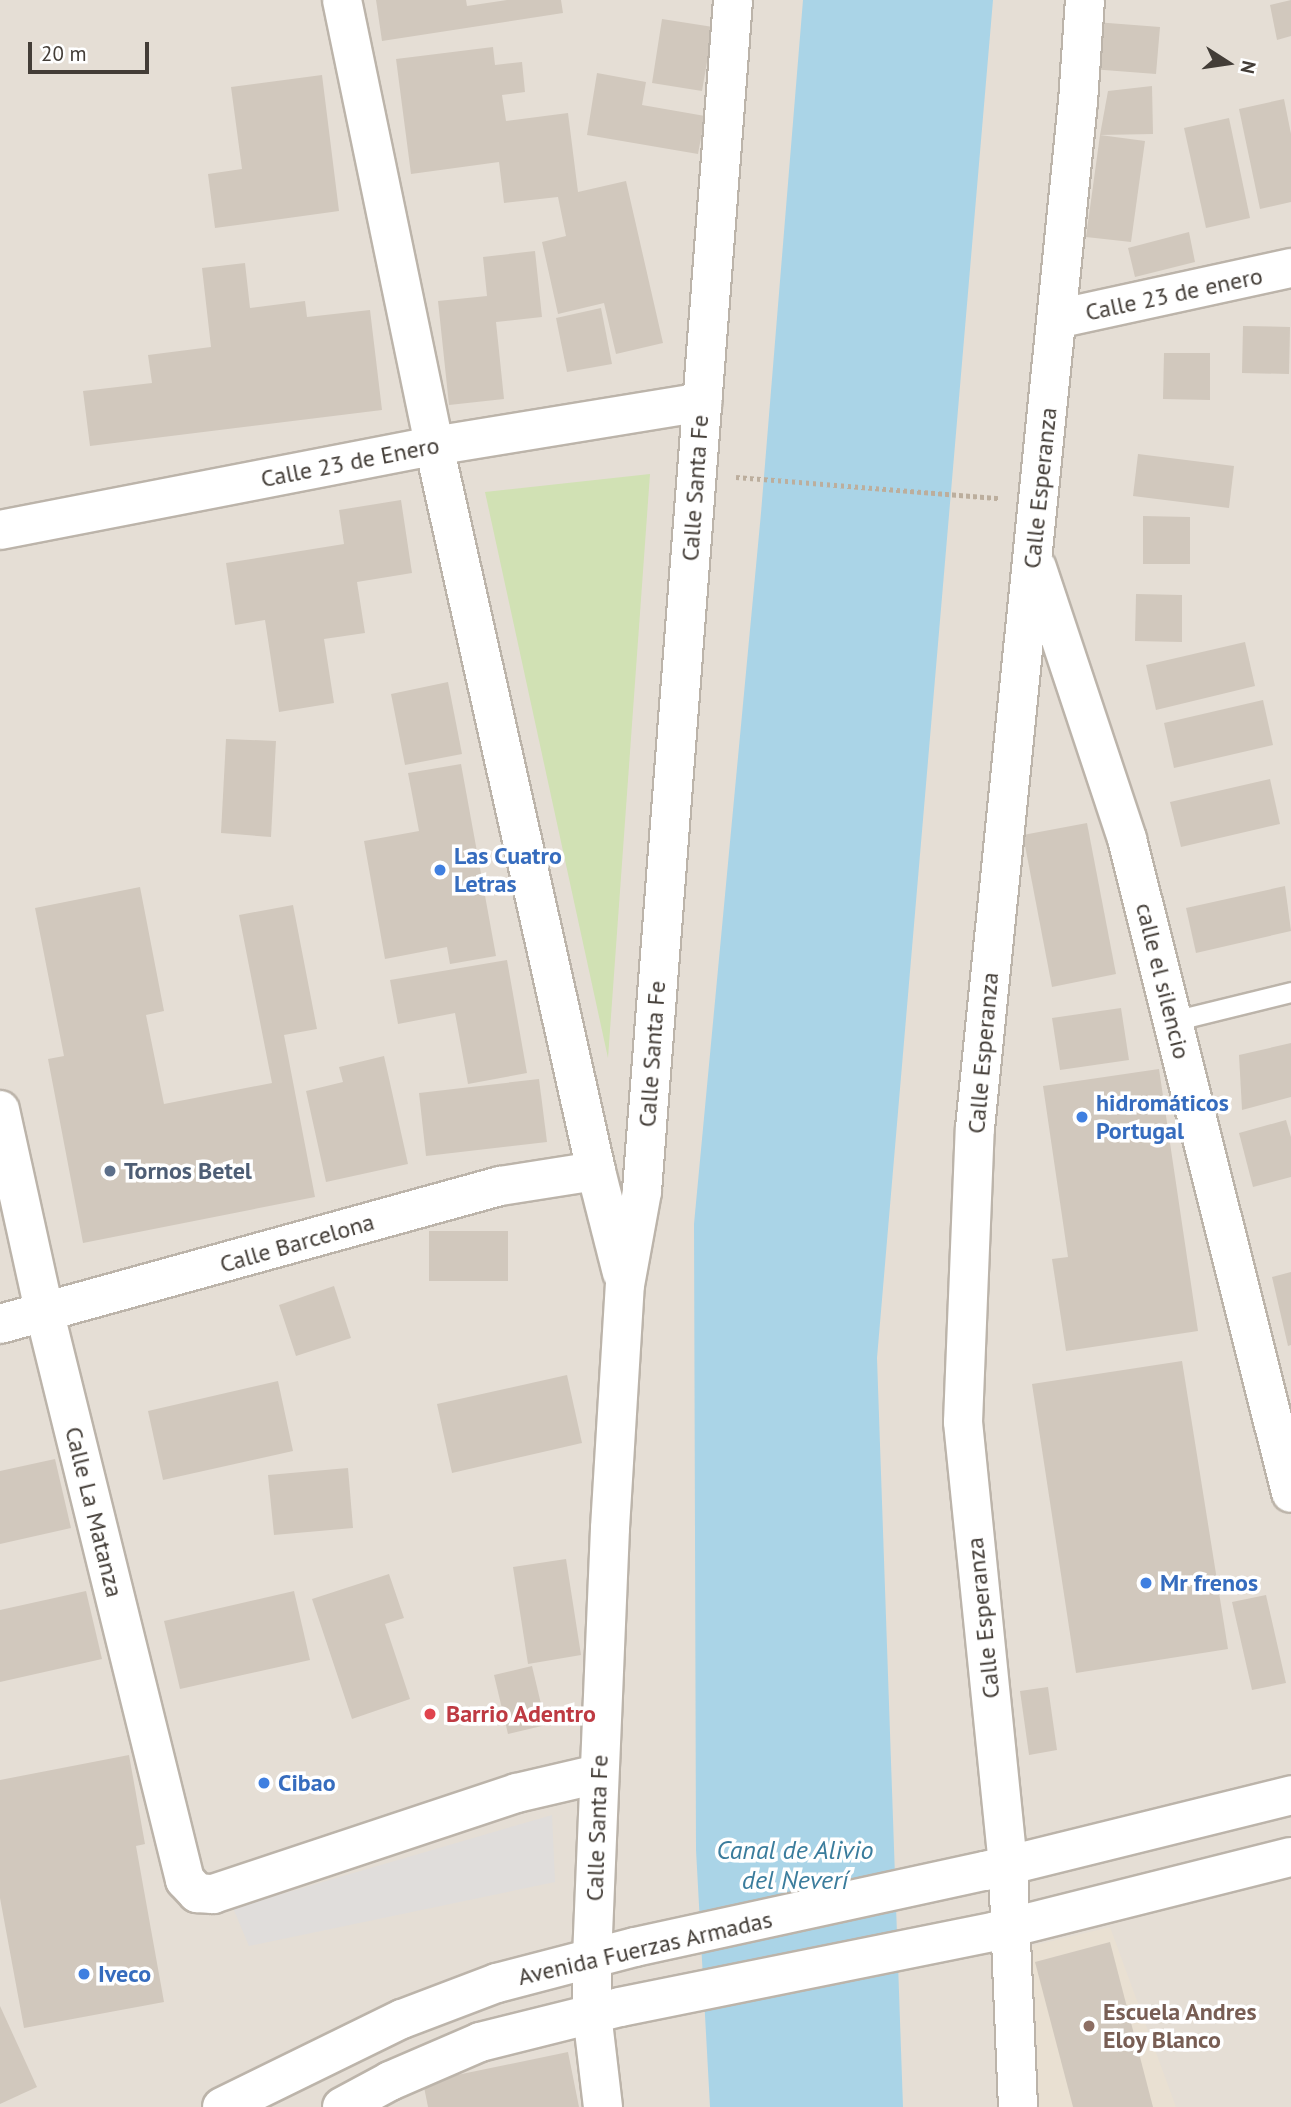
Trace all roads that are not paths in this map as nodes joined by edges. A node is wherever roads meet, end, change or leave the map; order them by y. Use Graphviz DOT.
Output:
graph roads {
  1 [pos="342,0"];
  2 [pos="733,0"];
  3 [pos="1085,0"];
  4 [pos="1291,268"];
  5 [pos="1057,319"];
  6 [pos="702,402"];
  7 [pos="434,446"];
  8 [pos="0,530"];
  9 [pos="1033,556"];
  10 [pos="1291,992"];
  11 [pos="1173,1021"];
  12 [pos="0,1110"];
  13 [pos="596,1171"];
  14 [pos="625,1285"];
  15 [pos="45,1314"];
  16 [pos="0,1324"];
  17 [pos="1291,1493"];
  18 [pos="598,1774"];
  19 [pos="1291,1795"];
  20 [pos="1291,1857"];
  21 [pos="997,1868"];
  22 [pos="1004,1928"];
  23 [pos="592,1958"];
  24 [pos="606,2010"];
  25 [pos="222,2107"];
  26 [pos="342,2107"];
  27 [pos="603,2107"];
  28 [pos="1018,2107"];
  1 -- 7 [label="street"];
  2 -- 6 [label="street, Calle Santa Fe"];
  3 -- 5 [label="street, Calle Esperanza"];
  4 -- 5 [label="street, Calle 23 de enero"];
  5 -- 9 [label="street, Calle Esperanza"];
  6 -- 7 [label="street, Calle 23 de Enero"];
  6 -- 14 [label="street, Calle Santa Fe"];
  7 -- 8 [label="street, Calle 23 de Enero"];
  7 -- 13 [label="street"];
  9 -- 11 [label="street, calle el silencio"];
  9 -- 21 [label="street, Calle Esperanza"];
  10 -- 11 [label="lane"];
  11 -- 17 [label="street, calle el silencio"];
  12 -- 15 [label="street, Calle La Matanza"];
  13 -- 14 [label="street"];
  13 -- 15 [label="street, Calle Barcelona"];
  14 -- 18 [label="street, Calle Santa Fe"];
  15 -- 16 [label="street, Calle Barcelona"];
  15 -- 18 [label="street, Calle La Matanza"];
  18 -- 23 [label="street, Calle Santa Fe"];
  19 -- 21 [label="street, Avenida Fuerzas Armadas"];
  20 -- 22 [label="street"];
  21 -- 22 [label="street, Calle Esperanza"];
  21 -- 23 [label="street, Avenida Fuerzas Armadas"];
  22 -- 24 [label="street"];
  22 -- 28 [label="street, Calle Esperanza"];
  23 -- 24 [label="street, Calle Santa Fe"];
  23 -- 25 [label="street, Avenida Fuerzas Armadas"];
  24 -- 26 [label="street"];
  24 -- 27 [label="street, Calle Santa Fe"];
}
